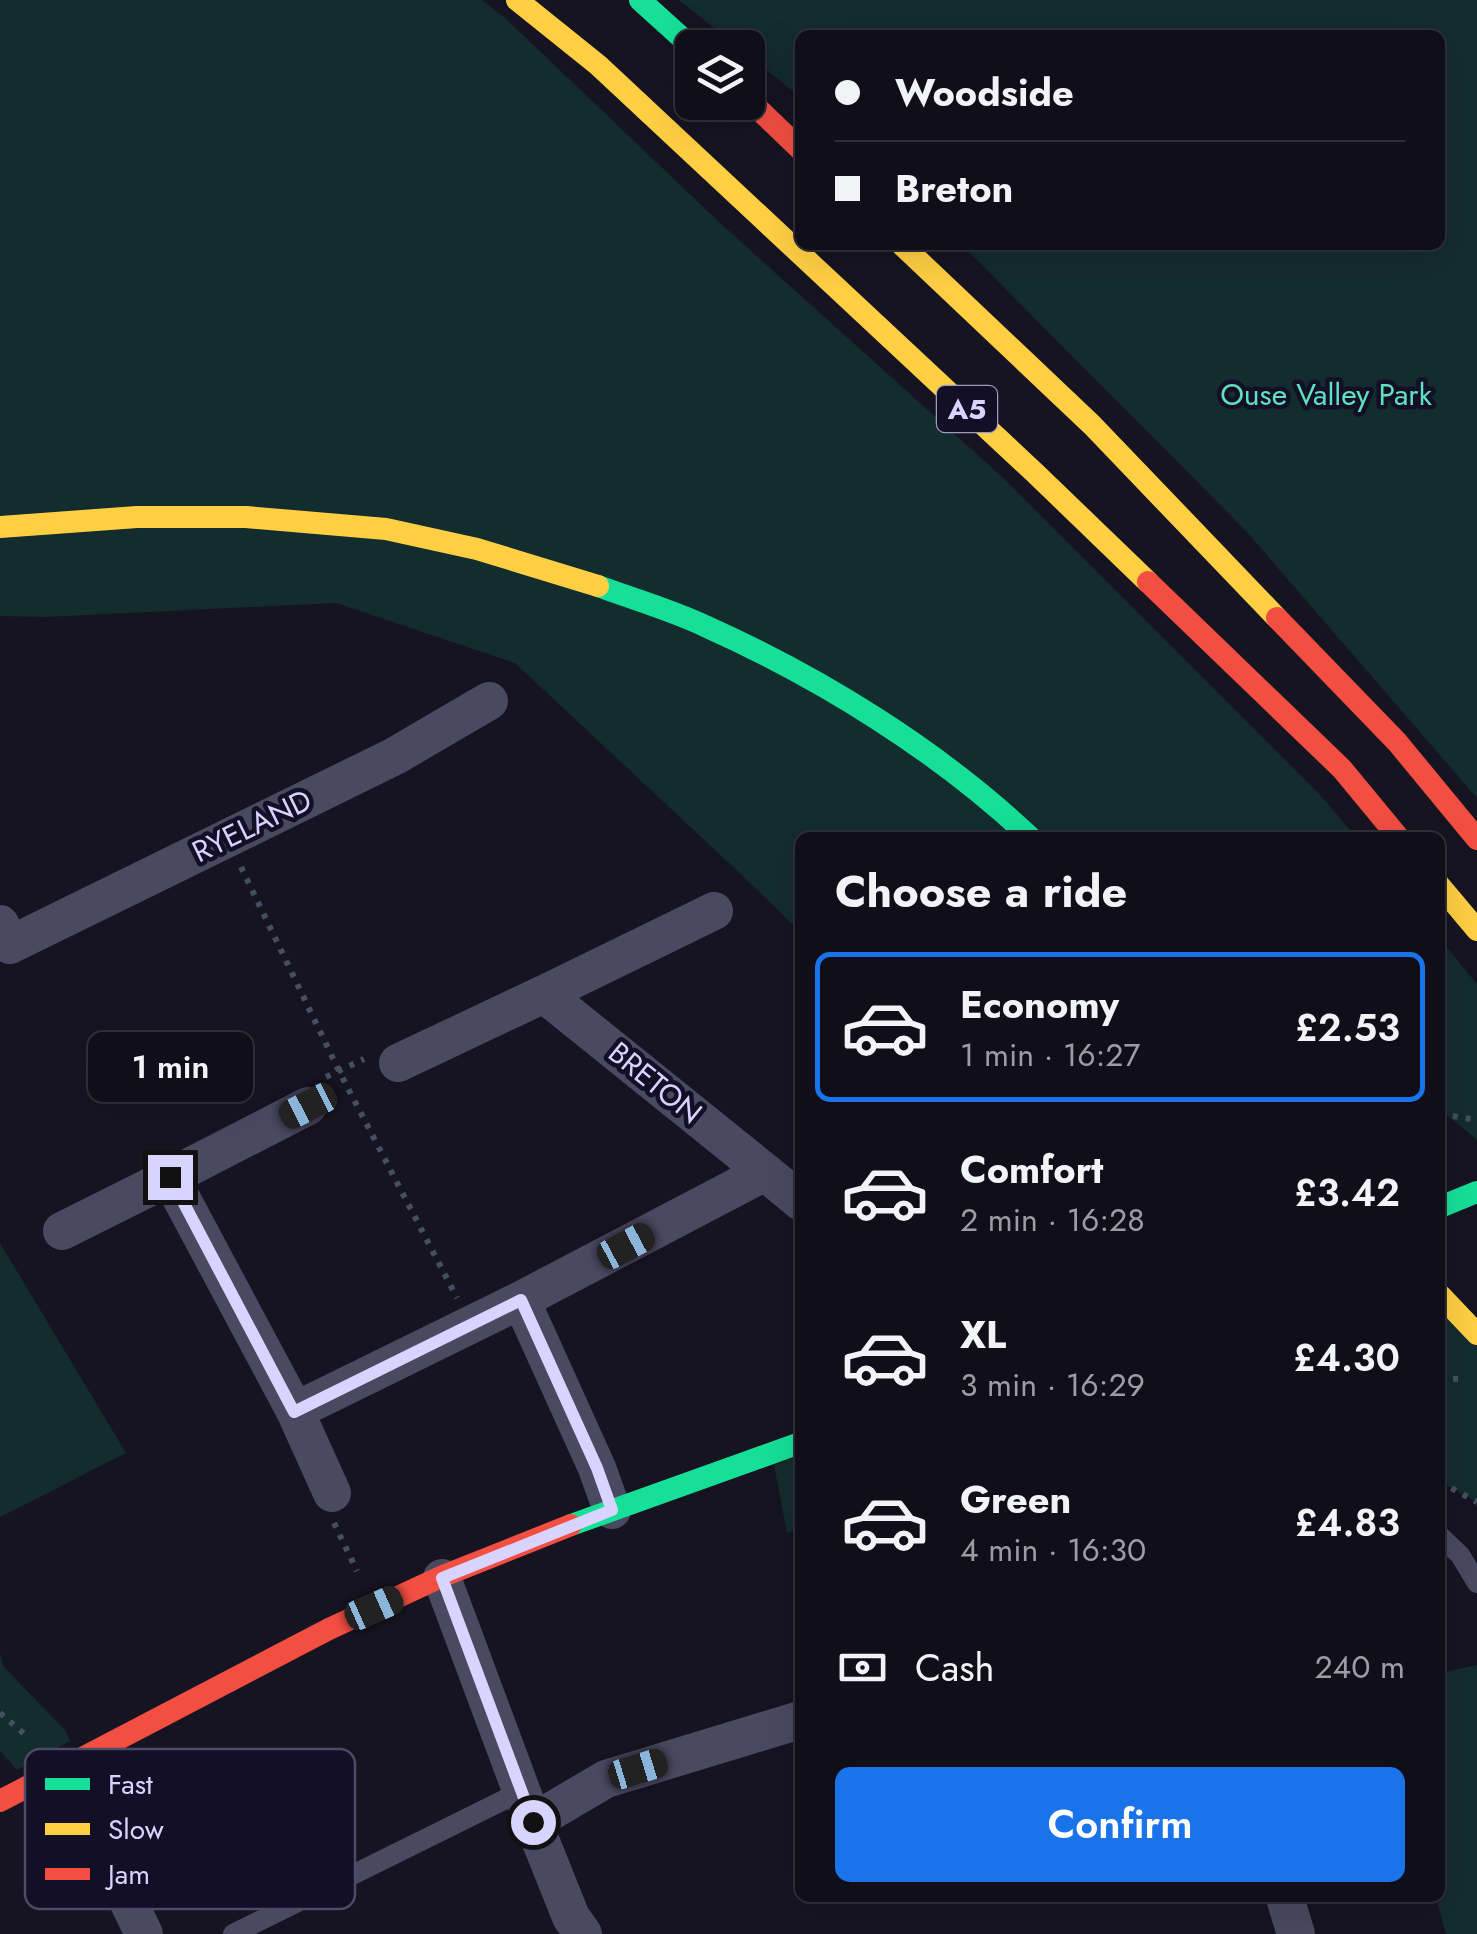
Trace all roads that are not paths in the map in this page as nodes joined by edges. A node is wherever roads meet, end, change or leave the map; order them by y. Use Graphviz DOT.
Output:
graph roads {
  1 [pos="517,0"];
  2 [pos="640,0"];
  3 [pos="675,32"];
  4 [pos="765,115"];
  5 [pos="795,143"];
  6 [pos="795,249"];
  7 [pos="797,250"];
  8 [pos="907,250"];
  9 [pos="0,527"];
  10 [pos="490,701"];
  11 [pos="1025,832"];
  12 [pos="1395,832"];
  13 [pos="1477,839"];
  14 [pos="1445,892"];
  15 [pos="714,912"];
  16 [pos="1477,930"];
  17 [pos="4,940"];
  18 [pos="544,994"];
  19 [pos="398,1063"];
  20 [pos="308,1106"];
  21 [pos="765,1172"];
  22 [pos="170,1177"];
  23 [pos="1477,1192"];
  24 [pos="795,1197"];
  25 [pos="1445,1205"];
  26 [pos="62,1231"];
  27 [pos="521,1300"];
  28 [pos="1445,1301"];
  29 [pos="1477,1334"];
  30 [pos="294,1412"];
  31 [pos="795,1445"];
  32 [pos="332,1493"];
  33 [pos="612,1510"];
  34 [pos="1445,1541"];
  35 [pos="442,1578"];
  36 [pos="1477,1583"];
  37 [pos="795,1722"];
  38 [pos="102,1749"];
  39 [pos="25,1788"];
  40 [pos="0,1801"];
  41 [pos="527,1806"];
  42 [pos="355,1881"];
  43 [pos="1286,1902"];
  44 [pos="132,1909"];
  45 [pos="290,1909"];
  46 [pos="144,1934"];
  47 [pos="233,1934"];
  48 [pos="583,1934"];
  49 [pos="1296,1934"];
  1 -- 6 [label="main road, A5"];
  2 -- 3 [label="main road"];
  4 -- 5 [label="main road"];
  7 -- 12 [label="main road, A5"];
  8 -- 13 [label="main road, A5"];
  9 -- 11 [label="main road"];
  10 -- 17 [label="street, RYELAND"];
  14 -- 16 [label="main road"];
  15 -- 18 [label="street"];
  18 -- 19 [label="street"];
  18 -- 21 [label="street, BRETON"];
  20 -- 22 [label="street"];
  21 -- 24 [label="street, BRETON"];
  21 -- 27 [label="street"];
  22 -- 26 [label="street"];
  22 -- 30 [label="street"];
  23 -- 25 [label="main road"];
  27 -- 30 [label="street"];
  27 -- 33 [label="street"];
  28 -- 29 [label="main road"];
  30 -- 32 [label="street"];
  31 -- 33 [label="main road"];
  33 -- 35 [label="main road"];
  34 -- 36 [label="lane"];
  35 -- 38 [label="main road"];
  35 -- 41 [label="street"];
  37 -- 41 [label="street"];
  39 -- 40 [label="main road"];
  41 -- 42 [label="lane"];
  41 -- 48 [label="street"];
  43 -- 49 [label="street"];
  44 -- 46 [label="street"];
  45 -- 47 [label="lane"];
}
